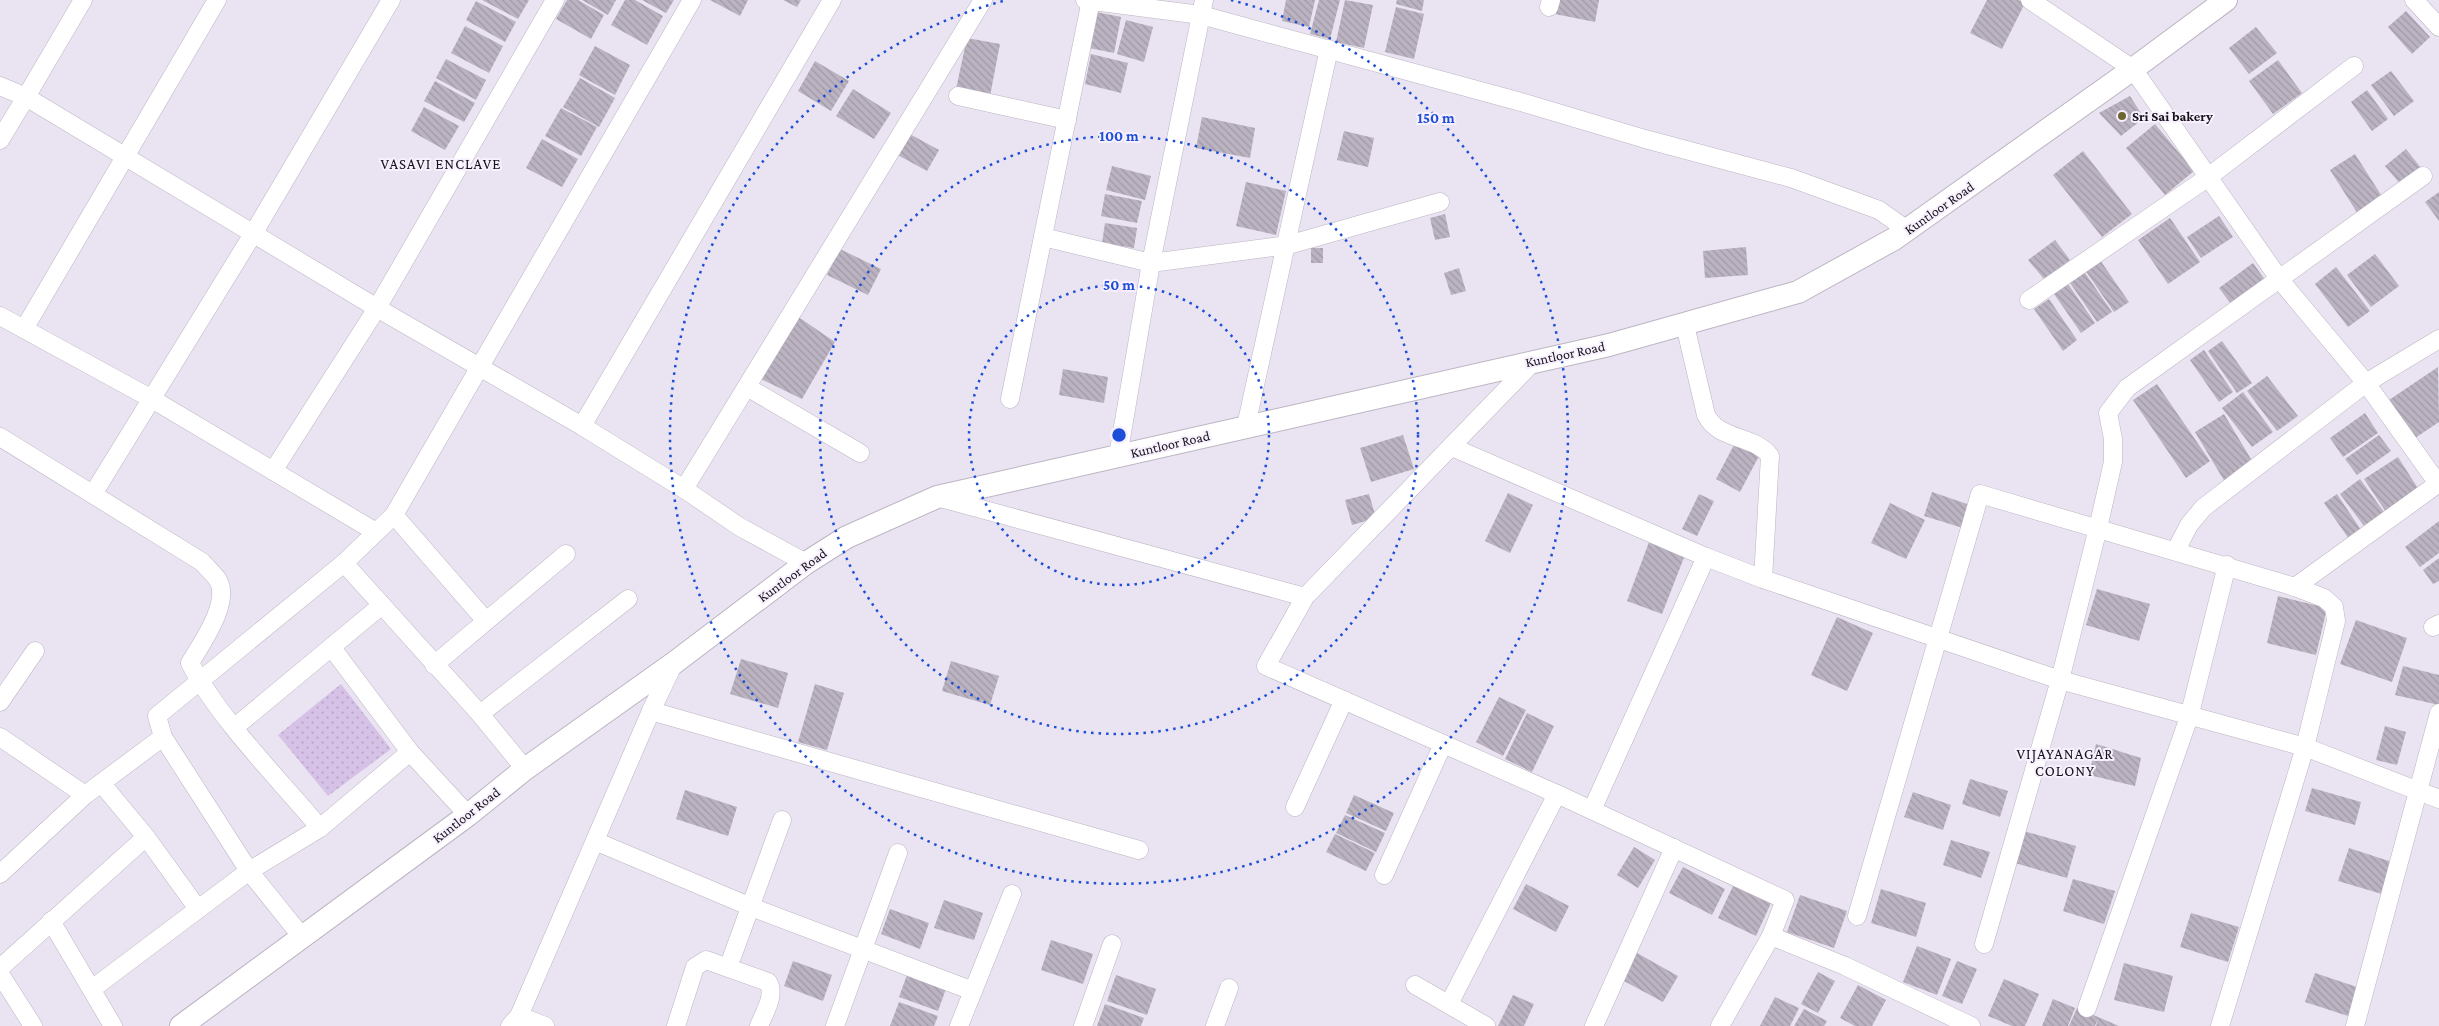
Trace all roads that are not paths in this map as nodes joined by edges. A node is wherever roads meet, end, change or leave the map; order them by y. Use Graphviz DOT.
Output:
graph roads {
  1 [pos="83,0"];
  2 [pos="217,0"];
  3 [pos="390,0"];
  4 [pos="555,0"];
  5 [pos="692,0"];
  6 [pos="832,0"];
  7 [pos="983,0"];
  8 [pos="1089,0"];
  9 [pos="2226,0"];
  10 [pos="2414,0"];
  11 [pos="2033,1"];
  12 [pos="1202,8"];
  13 [pos="2439,27"];
  14 [pos="1329,49"];
  15 [pos="2354,66"];
  16 [pos="2133,70"];
  17 [pos="0,86"];
  18 [pos="958,96"];
  19 [pos="26,97"];
  20 [pos="1067,120"];
  21 [pos="0,140"];
  22 [pos="127,156"];
  23 [pos="2423,176"];
  24 [pos="2207,178"];
  25 [pos="1440,202"];
  26 [pos="1907,230"];
  27 [pos="253,234"];
  28 [pos="1043,237"];
  29 [pos="1288,245"];
  30 [pos="1151,263"];
  31 [pos="2280,280"];
  32 [pos="2029,300"];
  33 [pos="377,308"];
  34 [pos="0,316"];
  35 [pos="1685,325"];
  36 [pos="24,329"];
  37 [pos="2439,339"];
  38 [pos="1534,360"];
  39 [pos="481,368"];
  40 [pos="2366,383"];
  41 [pos="746,387"];
  42 [pos="152,399"];
  43 [pos="1010,400"];
  44 [pos="582,426"];
  45 [pos="1246,426"];
  46 [pos="0,437"];
  47 [pos="1452,447"];
  48 [pos="860,453"];
  49 [pos="1118,456"];
  50 [pos="273,472"];
  51 [pos="2439,484"];
  52 [pos="684,489"];
  53 [pos="93,494"];
  54 [pos="937,497"];
  55 [pos="394,515"];
  56 [pos="2098,528"];
  57 [pos="376,532"];
  58 [pos="2176,550"];
  59 [pos="566,554"];
  60 [pos="1706,557"];
  61 [pos="344,563"];
  62 [pos="806,563"];
  63 [pos="2227,565"];
  64 [pos="1763,578"];
  65 [pos="2295,586"];
  66 [pos="1305,597"];
  67 [pos="628,599"];
  68 [pos="382,605"];
  69 [pos="486,621"];
  70 [pos="1936,637"];
  71 [pos="332,648"];
  72 [pos="35,651"];
  73 [pos="674,663"];
  74 [pos="434,665"];
  75 [pos="2060,680"];
  76 [pos="199,681"];
  77 [pos="3,692"];
  78 [pos="1344,700"];
  79 [pos="651,711"];
  80 [pos="2439,713"];
  81 [pos="480,714"];
  82 [pos="2189,717"];
  83 [pos="234,727"];
  84 [pos="0,737"];
  85 [pos="163,737"];
  86 [pos="1443,744"];
  87 [pos="2304,747"];
  88 [pos="410,752"];
  89 [pos="525,768"];
  90 [pos="102,784"];
  91 [pos="2419,791"];
  92 [pos="1558,794"];
  93 [pos="86,795"];
  94 [pos="2439,799"];
  95 [pos="1295,807"];
  96 [pos="1592,810"];
  97 [pos="468,815"];
  98 [pos="782,820"];
  99 [pos="320,828"];
  100 [pos="146,837"];
  101 [pos="595,841"];
  102 [pos="1674,848"];
  103 [pos="1139,850"];
  104 [pos="898,854"];
  105 [pos="249,871"];
  106 [pos="0,874"];
  107 [pos="1384,875"];
  108 [pos="1012,894"];
  109 [pos="751,907"];
  110 [pos="198,909"];
  111 [pos="1856,916"];
  112 [pos="51,921"];
  113 [pos="302,936"];
  114 [pos="1771,936"];
  115 [pos="1112,944"];
  116 [pos="1984,944"];
  117 [pos="863,948"];
  118 [pos="732,957"];
  119 [pos="0,968"];
  120 [pos="0,974"];
  121 [pos="1415,985"];
  122 [pos="1230,988"];
  123 [pos="92,989"];
  124 [pos="973,991"];
  125 [pos="1449,1004"];
  126 [pos="2088,1008"];
  127 [pos="515,1021"];
  128 [pos="33,1026"];
  129 [pos="113,1026"];
  130 [pos="181,1026"];
  131 [pos="545,1026"];
  132 [pos="676,1026"];
  133 [pos="759,1026"];
  134 [pos="835,1026"];
  135 [pos="959,1026"];
  136 [pos="1082,1026"];
  137 [pos="1215,1026"];
  138 [pos="1486,1026"];
  139 [pos="1594,1026"];
  140 [pos="1720,1026"];
  141 [pos="1971,1026"];
  142 [pos="2220,1026"];
  143 [pos="2355,1026"];
  1 -- 19 [label="street"];
  2 -- 22 [label="street"];
  3 -- 27 [label="street"];
  4 -- 33 [label="street"];
  5 -- 39 [label="street"];
  6 -- 44 [label="street"];
  7 -- 41 [label="street"];
  8 -- 12 [label="street"];
  8 -- 20 [label="street"];
  9 -- 16 [label="street, Kuntloor Road"];
  10 -- 13 [label="street"];
  11 -- 16 [label="street"];
  12 -- 14 [label="street"];
  12 -- 30 [label="street"];
  14 -- 26 [label="street"];
  14 -- 29 [label="street"];
  15 -- 24 [label="street"];
  16 -- 24 [label="street"];
  16 -- 26 [label="street, Kuntloor Road"];
  17 -- 19 [label="street"];
  18 -- 20 [label="street"];
  19 -- 21 [label="street"];
  19 -- 22 [label="street"];
  20 -- 28 [label="street"];
  22 -- 27 [label="street"];
  22 -- 36 [label="street"];
  23 -- 31 [label="street"];
  24 -- 31 [label="street"];
  24 -- 32 [label="street"];
  25 -- 29 [label="street"];
  26 -- 35 [label="street, Kuntloor Road"];
  27 -- 33 [label="street"];
  27 -- 42 [label="street"];
  28 -- 30 [label="street"];
  28 -- 43 [label="street"];
  29 -- 30 [label="street"];
  29 -- 45 [label="street"];
  30 -- 49 [label="street"];
  31 -- 40 [label="street"];
  31 -- 56 [label="street"];
  33 -- 39 [label="street"];
  33 -- 50 [label="street"];
  34 -- 36 [label="street"];
  35 -- 38 [label="street, Kuntloor Road"];
  35 -- 64 [label="street"];
  36 -- 42 [label="street"];
  37 -- 40 [label="street"];
  38 -- 45 [label="street, Kuntloor Road"];
  38 -- 47 [label="street"];
  39 -- 44 [label="street"];
  39 -- 55 [label="street"];
  40 -- 51 [label="street"];
  40 -- 58 [label="street"];
  41 -- 48 [label="street"];
  41 -- 52 [label="street"];
  42 -- 50 [label="street"];
  42 -- 53 [label="street"];
  44 -- 52 [label="street"];
  45 -- 49 [label="street, Kuntloor Road"];
  46 -- 53 [label="street"];
  47 -- 60 [label="street"];
  47 -- 66 [label="street"];
  49 -- 54 [label="street, Kuntloor Road"];
  50 -- 57 [label="street"];
  51 -- 65 [label="street"];
  52 -- 62 [label="street"];
  53 -- 76 [label="street"];
  54 -- 62 [label="street, Kuntloor Road"];
  54 -- 66 [label="street"];
  55 -- 57 [label="street"];
  55 -- 69 [label="street"];
  56 -- 58 [label="street"];
  56 -- 70 [label="street"];
  56 -- 75 [label="street"];
  57 -- 61 [label="street"];
  58 -- 63 [label="street"];
  59 -- 69 [label="street"];
  60 -- 64 [label="street"];
  60 -- 96 [label="street"];
  61 -- 68 [label="street"];
  61 -- 76 [label="street"];
  62 -- 73 [label="street, Kuntloor Road"];
  63 -- 65 [label="street"];
  63 -- 82 [label="street"];
  64 -- 70 [label="street"];
  65 -- 87 [label="street"];
  66 -- 78 [label="street"];
  67 -- 81 [label="street"];
  68 -- 71 [label="street"];
  68 -- 74 [label="street"];
  69 -- 74 [label="street"];
  70 -- 75 [label="street"];
  70 -- 111 [label="street"];
  71 -- 83 [label="street"];
  71 -- 88 [label="street"];
  72 -- 77 [label="street"];
  73 -- 79 [label="street"];
  73 -- 89 [label="street, Kuntloor Road"];
  74 -- 81 [label="street"];
  75 -- 82 [label="street"];
  75 -- 116 [label="street"];
  76 -- 83 [label="street"];
  76 -- 85 [label="street"];
  78 -- 86 [label="street"];
  78 -- 95 [label="street"];
  79 -- 101 [label="street"];
  79 -- 103 [label="street"];
  80 -- 91 [label="street"];
  81 -- 89 [label="street"];
  82 -- 87 [label="street"];
  82 -- 126 [label="street"];
  83 -- 99 [label="street"];
  84 -- 93 [label="street"];
  85 -- 90 [label="street"];
  85 -- 105 [label="street"];
  86 -- 92 [label="street"];
  86 -- 107 [label="street"];
  87 -- 91 [label="street"];
  87 -- 142 [label="street"];
  88 -- 97 [label="street"];
  88 -- 99 [label="street"];
  89 -- 97 [label="street, Kuntloor Road"];
  90 -- 93 [label="street"];
  90 -- 100 [label="street"];
  91 -- 94 [label="street"];
  91 -- 143 [label="street"];
  92 -- 96 [label="street"];
  92 -- 125 [label="street"];
  93 -- 106 [label="street"];
  96 -- 102 [label="street"];
  97 -- 113 [label="street, Kuntloor Road"];
  98 -- 109 [label="street"];
  99 -- 105 [label="street"];
  100 -- 110 [label="street"];
  100 -- 112 [label="street"];
  101 -- 109 [label="street"];
  101 -- 127 [label="street"];
  102 -- 114 [label="street"];
  102 -- 139 [label="street"];
  104 -- 117 [label="street"];
  105 -- 110 [label="street"];
  105 -- 113 [label="street"];
  108 -- 124 [label="street"];
  109 -- 117 [label="street"];
  109 -- 118 [label="street"];
  110 -- 123 [label="street"];
  112 -- 119 [label="street"];
  112 -- 123 [label="street"];
  113 -- 130 [label="street, Kuntloor Road"];
  114 -- 140 [label="street"];
  114 -- 141 [label="street"];
  115 -- 136 [label="street"];
  117 -- 124 [label="street"];
  117 -- 134 [label="street"];
  120 -- 128 [label="street"];
  121 -- 125 [label="street"];
  122 -- 137 [label="street"];
  123 -- 129 [label="street"];
  124 -- 135 [label="street"];
  125 -- 138 [label="street"];
  127 -- 131 [label="street"];
  132 -- 133 [label="street"];
}
